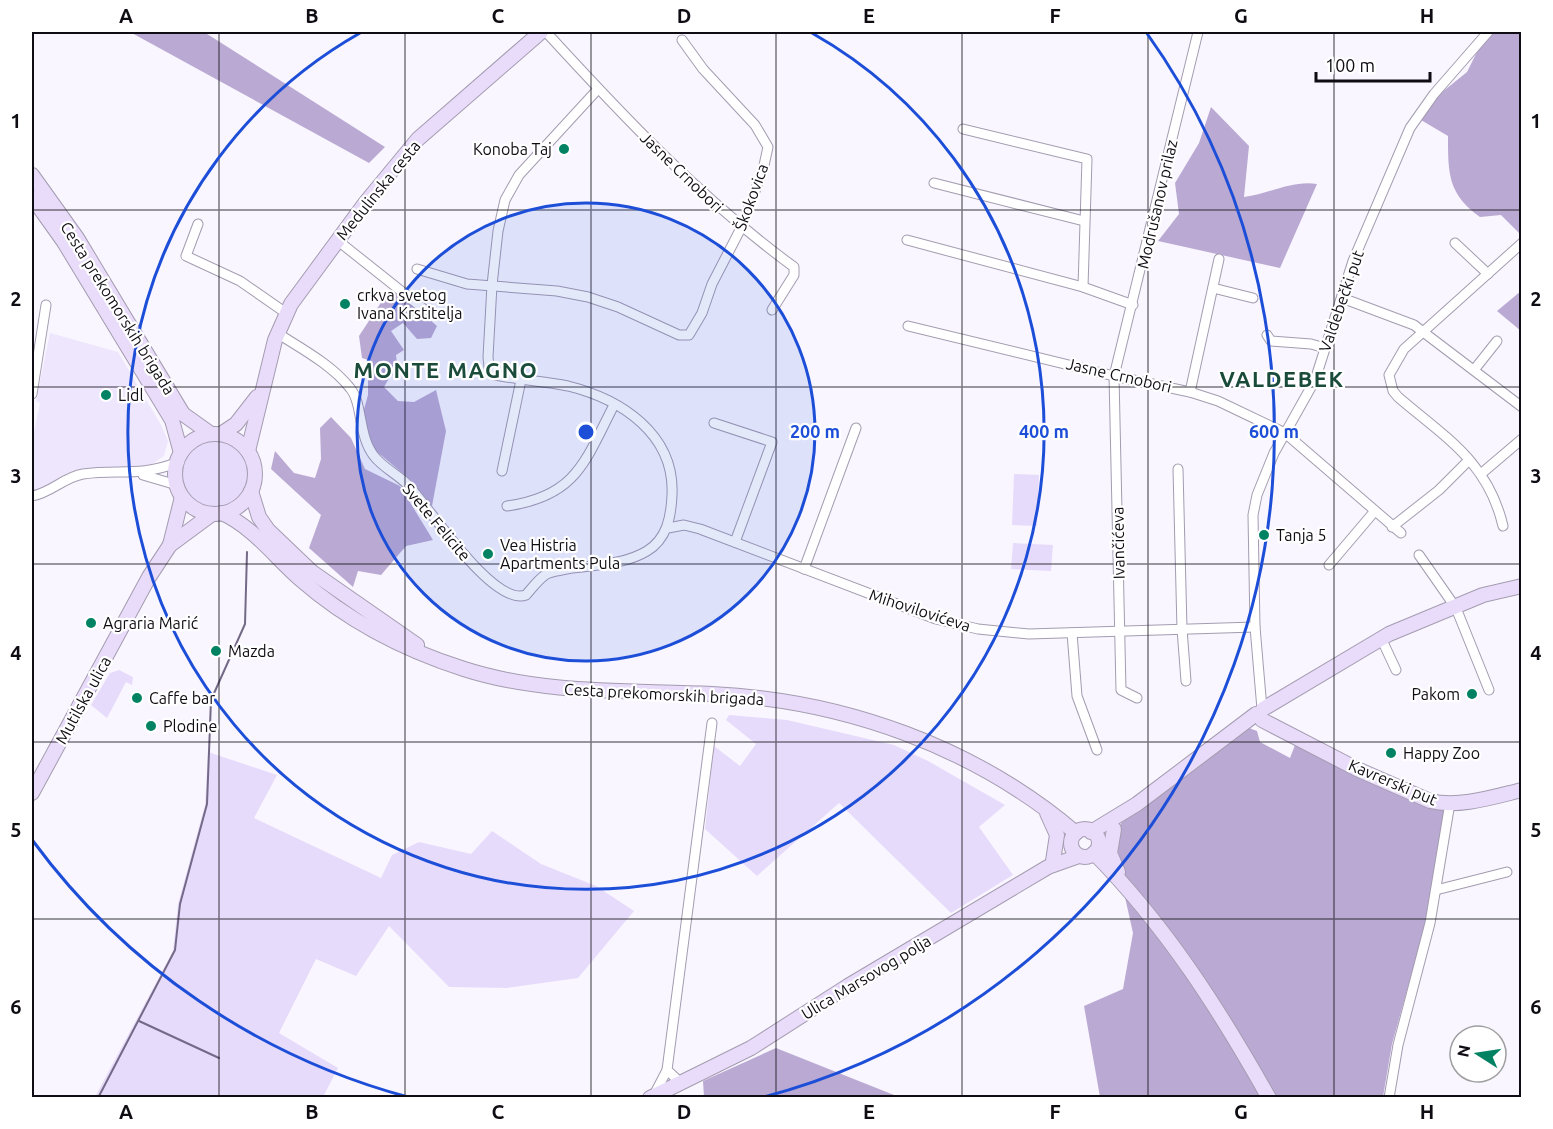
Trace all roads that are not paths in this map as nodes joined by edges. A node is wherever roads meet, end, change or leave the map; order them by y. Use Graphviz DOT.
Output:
graph roads {
  1 [pos="544,32"];
  2 [pos="1198,32"];
  3 [pos="1488,32"];
  4 [pos="682,40"];
  5 [pos="598,89"];
  6 [pos="963,129"];
  7 [pos="32,175"];
  8 [pos="934,183"];
  9 [pos="32,197"];
  10 [pos="1084,221"];
  11 [pos="198,224"];
  12 [pos="741,228"];
  13 [pos="337,240"];
  14 [pos="907,240"];
  15 [pos="1455,243"];
  16 [pos="1521,243"];
  17 [pos="1219,260"];
  18 [pos="417,269"];
  19 [pos="1488,273"];
  20 [pos="492,285"];
  21 [pos="1083,286"];
  22 [pos="1213,288"];
  23 [pos="1253,298"];
  24 [pos="1342,298"];
  25 [pos="46,305"];
  26 [pos="1133,305"];
  27 [pos="425,310"];
  28 [pos="772,310"];
  29 [pos="286,313"];
  30 [pos="908,326"];
  31 [pos="1424,331"];
  32 [pos="277,333"];
  33 [pos="1267,335"];
  34 [pos="1497,341"];
  35 [pos="1325,348"];
  36 [pos="1474,370"];
  37 [pos="1114,376"];
  38 [pos="521,380"];
  39 [pos="265,385"];
  40 [pos="1190,392"];
  41 [pos="32,394"];
  42 [pos="614,405"];
  43 [pos="1521,407"];
  44 [pos="714,423"];
  45 [pos="856,428"];
  46 [pos="1285,433"];
  47 [pos="216,434"];
  48 [pos="1521,439"];
  49 [pos="248,451"];
  50 [pos="178,458"];
  51 [pos="1469,460"];
  52 [pos="1178,469"];
  53 [pos="502,471"];
  54 [pos="1482,473"];
  55 [pos="137,474"];
  56 [pos="179,491"];
  57 [pos="251,491"];
  58 [pos="32,496"];
  59 [pos="507,506"];
  60 [pos="217,513"];
  61 [pos="1374,513"];
  62 [pos="1503,526"];
  63 [pos="1392,527"];
  64 [pos="668,528"];
  65 [pos="1401,534"];
  66 [pos="735,542"];
  67 [pos="170,545"];
  68 [pos="1419,555"];
  69 [pos="1329,565"];
  70 [pos="804,569"];
  71 [pos="1521,586"];
  72 [pos="1456,608"];
  73 [pos="1256,627"];
  74 [pos="1182,629"];
  75 [pos="1119,630"];
  76 [pos="1072,633"];
  77 [pos="1380,638"];
  78 [pos="438,661"];
  79 [pos="1396,670"];
  80 [pos="1186,681"];
  81 [pos="1489,690"];
  82 [pos="1137,698"];
  83 [pos="1262,714"];
  84 [pos="712,723"];
  85 [pos="1097,750"];
  86 [pos="1521,790"];
  87 [pos="32,793"];
  88 [pos="1450,803"];
  89 [pos="1137,804"];
  90 [pos="1043,807"];
  91 [pos="1114,829"];
  92 [pos="1095,842"];
  93 [pos="1075,845"];
  94 [pos="1051,864"];
  95 [pos="1507,872"];
  96 [pos="1123,882"];
  97 [pos="1436,890"];
  98 [pos="667,1070"];
  99 [pos="681,1083"];
  100 [pos="652,1097"];
  101 [pos="1269,1098"];
  102 [pos="1389,1098"];
  1 -- 5 [label="street, Jasne Crnobori"];
  1 -- 13 [label="main road, Medulinska cesta"];
  2 -- 26 [label="street, Modrušanov prilaz"];
  3 -- 24 [label="street, Valdebečki put"];
  4 -- 12 [label="street, Škokovica"];
  5 -- 12 [label="street, Jasne Crnobori"];
  5 -- 20 [label="street"];
  6 -- 10 [label="street"];
  7 -- 47 [label="main road, Cesta prekomorskih brigada"];
  8 -- 10 [label="street"];
  9 -- 50 [label="main road, Cesta prekomorskih brigada"];
  10 -- 21 [label="street"];
  11 -- 29 [label="street"];
  12 -- 20 [label="street, Škokovica"];
  12 -- 28 [label="street, Jasne Crnobori"];
  13 -- 27 [label="street"];
  13 -- 29 [label="main road, Medulinska cesta"];
  14 -- 21 [label="street"];
  15 -- 19 [label="street"];
  16 -- 19 [label="street"];
  17 -- 22 [label="street, Jasne Crnobori"];
  18 -- 20 [label="street"];
  19 -- 31 [label="street"];
  20 -- 38 [label="street"];
  21 -- 26 [label="street"];
  22 -- 23 [label="street"];
  22 -- 40 [label="street, Jasne Crnobori"];
  24 -- 31 [label="street"];
  24 -- 35 [label="street, Valdebečki put"];
  25 -- 41 [label="street"];
  26 -- 37 [label="street, Modrušanov prilaz"];
  29 -- 32 [label="main road, Medulinska cesta"];
  30 -- 37 [label="street, Jasne Crnobori"];
  31 -- 36 [label="street"];
  31 -- 51 [label="street"];
  32 -- 39 [label="main road, Medulinska cesta"];
  32 -- 64 [label="street, Svete Felicite"];
  33 -- 35 [label="street"];
  34 -- 36 [label="street"];
  35 -- 46 [label="street, Valdebečki put"];
  36 -- 43 [label="street"];
  37 -- 40 [label="street, Jasne Crnobori"];
  37 -- 75 [label="street, Ivančićeva"];
  38 -- 42 [label="street"];
  38 -- 53 [label="street"];
  39 -- 47 [label="main road"];
  39 -- 49 [label="main road, Medulinska cesta"];
  40 -- 46 [label="street, Jasne Crnobori"];
  42 -- 59 [label="street"];
  42 -- 64 [label="street"];
  44 -- 66 [label="street"];
  45 -- 70 [label="street"];
  46 -- 61 [label="street, Jasne Crnobori"];
  46 -- 73 [label="street, Valdebečki put"];
  47 -- 49 [label="main road"];
  47 -- 50 [label="main road"];
  48 -- 54 [label="street"];
  49 -- 57 [label="main road"];
  50 -- 55 [label="street"];
  50 -- 56 [label="main road"];
  51 -- 54 [label="street"];
  51 -- 63 [label="street"];
  52 -- 74 [label="street"];
  54 -- 62 [label="street"];
  55 -- 56 [label="street"];
  55 -- 58 [label="street"];
  56 -- 60 [label="main road"];
  56 -- 67 [label="main road, Mutilska ulica"];
  57 -- 60 [label="main road"];
  57 -- 78 [label="main road, Cesta prekomorskih brigada"];
  60 -- 67 [label="main road, Mutilska ulica"];
  60 -- 78 [label="main road, Cesta prekomorskih brigada"];
  61 -- 63 [label="street, Jasne Crnobori"];
  61 -- 69 [label="street"];
  63 -- 65 [label="street, Jasne Crnobori"];
  64 -- 66 [label="street, Mihovilovićeva"];
  66 -- 70 [label="street, Mihovilovićeva"];
  67 -- 87 [label="main road, Mutilska ulica"];
  68 -- 72 [label="street"];
  70 -- 76 [label="street, Mihovilovićeva"];
  71 -- 72 [label="main road"];
  72 -- 77 [label="main road"];
  72 -- 81 [label="street"];
  73 -- 74 [label="street, Mihovilovićeva"];
  73 -- 83 [label="street, Valdebečki put"];
  74 -- 75 [label="street, Mihovilovićeva"];
  74 -- 80 [label="street"];
  75 -- 76 [label="street, Mihovilovićeva"];
  75 -- 82 [label="street, Ivančićeva"];
  76 -- 85 [label="street"];
  77 -- 79 [label="street"];
  77 -- 83 [label="main road"];
  78 -- 90 [label="main road, Cesta prekomorskih brigada"];
  83 -- 88 [label="main road, Kavrerski put"];
  83 -- 89 [label="main road"];
  84 -- 98 [label="street, Ulica Marsovog polja"];
  86 -- 88 [label="main road, Kavrerski put"];
  88 -- 97 [label="street"];
  89 -- 91 [label="main road"];
  89 -- 92 [label="main road"];
  90 -- 93 [label="main road, Cesta prekomorskih brigada"];
  90 -- 94 [label="main road"];
  91 -- 92 [label="main road"];
  91 -- 96 [label="main road"];
  92 -- 93 [label="main road"];
  92 -- 93 [label="main road"];
  92 -- 96 [label="main road"];
  93 -- 94 [label="main road, Ulica Marsovog polja"];
  94 -- 99 [label="main road, Ulica Marsovog polja"];
  95 -- 97 [label="street"];
  96 -- 101 [label="main road"];
  97 -- 102 [label="street"];
  98 -- 99 [label="street"];
  98 -- 100 [label="street, Ulica Marsovog polja"];
  99 -- 100 [label="main road, Ulica Marsovog polja"];
}
